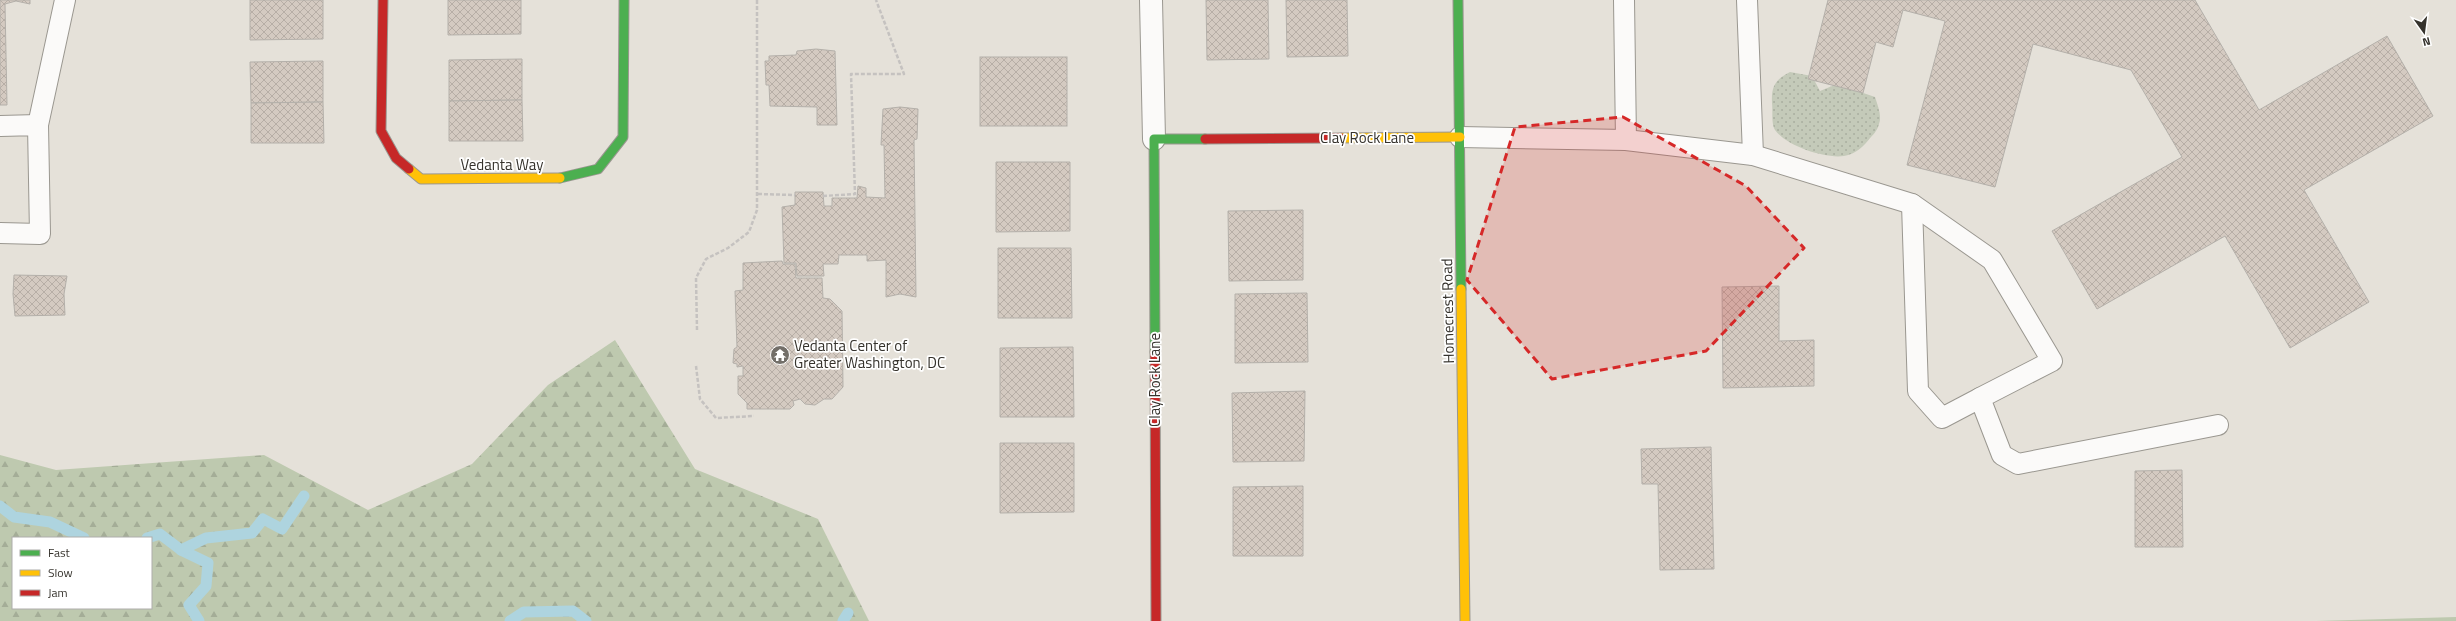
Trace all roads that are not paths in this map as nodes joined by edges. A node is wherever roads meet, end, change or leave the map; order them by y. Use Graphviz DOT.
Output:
graph roads {
  1 [pos="65,0"];
  2 [pos="383,0"];
  3 [pos="624,0"];
  4 [pos="1151,0"];
  5 [pos="1458,0"];
  6 [pos="1624,0"];
  7 [pos="1747,0"];
  8 [pos="38,125"];
  9 [pos="0,126"];
  10 [pos="1460,137"];
  11 [pos="1154,139"];
  12 [pos="1626,140"];
  13 [pos="1752,155"];
  14 [pos="1912,204"];
  15 [pos="0,234"];
  16 [pos="1980,398"];
  17 [pos="2218,425"];
  18 [pos="1156,621"];
  19 [pos="1465,621"];
  1 -- 8 [label="lane"];
  2 -- 3 [label="street, Vedanta Way"];
  4 -- 11 [label="street, Clay Rock Lane"];
  5 -- 10 [label="street, Homecrest Road"];
  6 -- 12 [label="lane"];
  7 -- 13 [label="lane"];
  8 -- 9 [label="lane"];
  8 -- 15 [label="lane"];
  10 -- 11 [label="street, Clay Rock Lane"];
  10 -- 12 [label="lane"];
  10 -- 19 [label="street, Homecrest Road"];
  11 -- 18 [label="street, Clay Rock Lane"];
  12 -- 13 [label="lane"];
  13 -- 14 [label="lane"];
  14 -- 16 [label="lane"];
  14 -- 16 [label="lane"];
  16 -- 17 [label="lane"];
}
